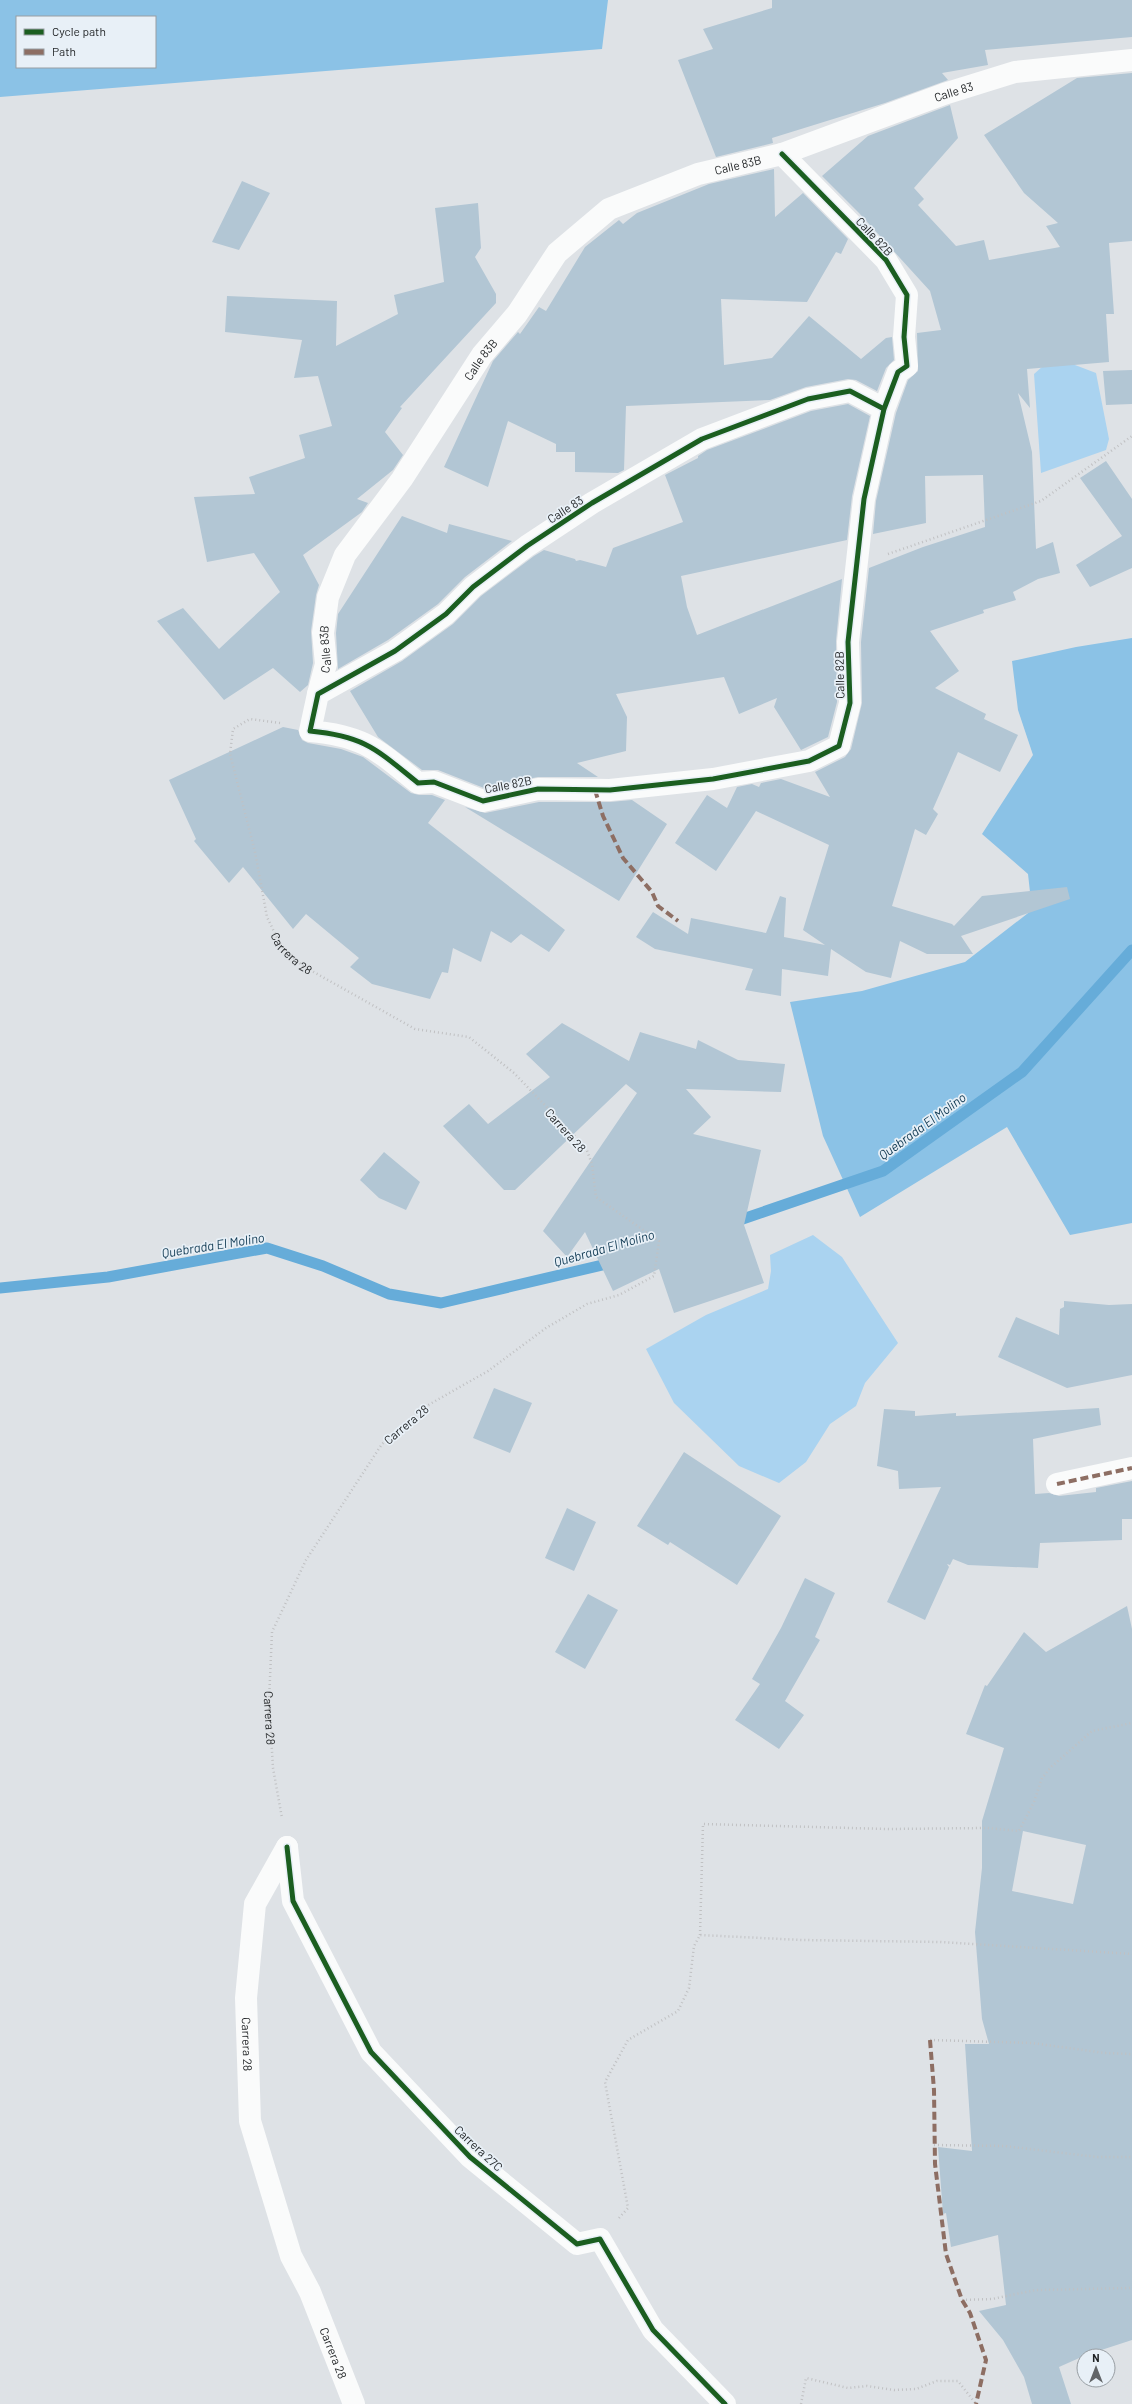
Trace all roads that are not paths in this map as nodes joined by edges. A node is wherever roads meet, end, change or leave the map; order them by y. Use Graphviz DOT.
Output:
graph roads {
  1 [pos="1132,60"];
  2 [pos="782,154"];
  3 [pos="884,409"];
  4 [pos="318,694"];
  5 [pos="1132,1468"];
  6 [pos="1057,1484"];
  7 [pos="287,1846"];
  8 [pos="354,2404"];
  9 [pos="725,2404"];
  1 -- 2 [label="street, Calle 83"];
  2 -- 3 [label="street, Calle 82B"];
  2 -- 4 [label="street, Calle 83B"];
  3 -- 4 [label="street, Calle 83"];
  3 -- 4 [label="street, Calle 82B"];
  5 -- 6 [label="street"];
  7 -- 8 [label="street, Carrera 28"];
  7 -- 9 [label="street, Carrera 27C"];
}
